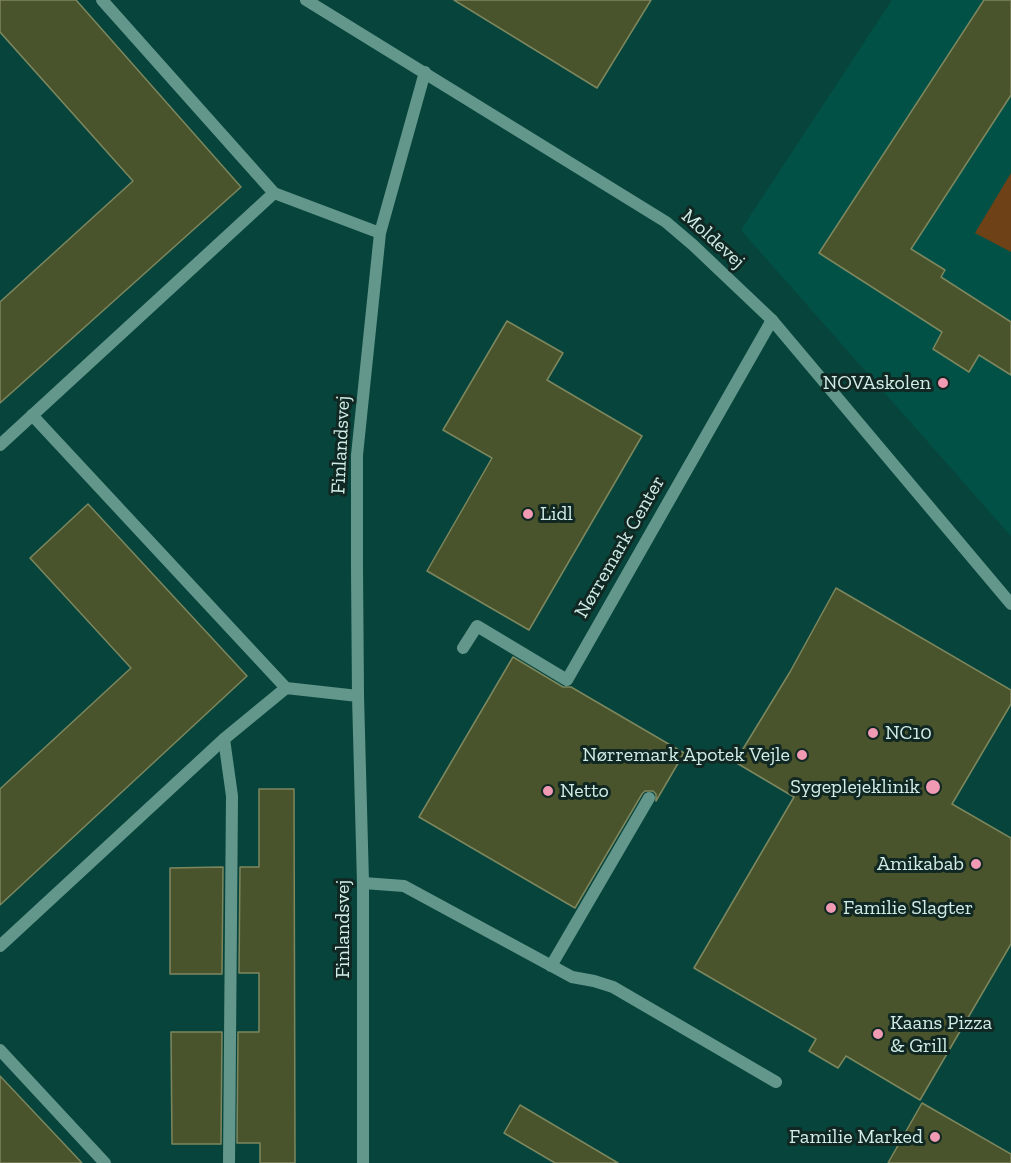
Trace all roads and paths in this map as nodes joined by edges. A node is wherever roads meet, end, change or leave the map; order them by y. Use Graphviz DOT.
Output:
graph roads {
  1 [pos="102,0"];
  2 [pos="306,0"];
  3 [pos="425,72"];
  4 [pos="274,193"];
  5 [pos="380,233"];
  6 [pos="772,320"];
  7 [pos="32,415"];
  8 [pos="0,445"];
  9 [pos="1011,604"];
  10 [pos="463,648"];
  11 [pos="286,688"];
  12 [pos="358,696"];
  13 [pos="224,739"];
  14 [pos="649,798"];
  15 [pos="363,883"];
  16 [pos="0,946"];
  17 [pos="551,966"];
  18 [pos="0,1050"];
  19 [pos="777,1082"];
  20 [pos="105,1163"];
  21 [pos="229,1163"];
  22 [pos="363,1163"];
  1 -- 4 [label="street"];
  2 -- 3 [label="street, Moldevej"];
  3 -- 5 [label="street, Finlandsvej"];
  3 -- 6 [label="street, Moldevej"];
  4 -- 5 [label="street"];
  4 -- 7 [label="street"];
  5 -- 12 [label="street, Finlandsvej"];
  6 -- 9 [label="street, Moldevej"];
  6 -- 10 [label="street, Nørremark Center"];
  7 -- 8 [label="street"];
  7 -- 11 [label="street"];
  11 -- 12 [label="street"];
  11 -- 13 [label="street"];
  12 -- 15 [label="street, Finlandsvej"];
  13 -- 16 [label="street"];
  13 -- 21 [label="street"];
  14 -- 17 [label="street"];
  15 -- 17 [label="street"];
  15 -- 22 [label="street, Finlandsvej"];
  17 -- 19 [label="street"];
  18 -- 20 [label="street"];
}
